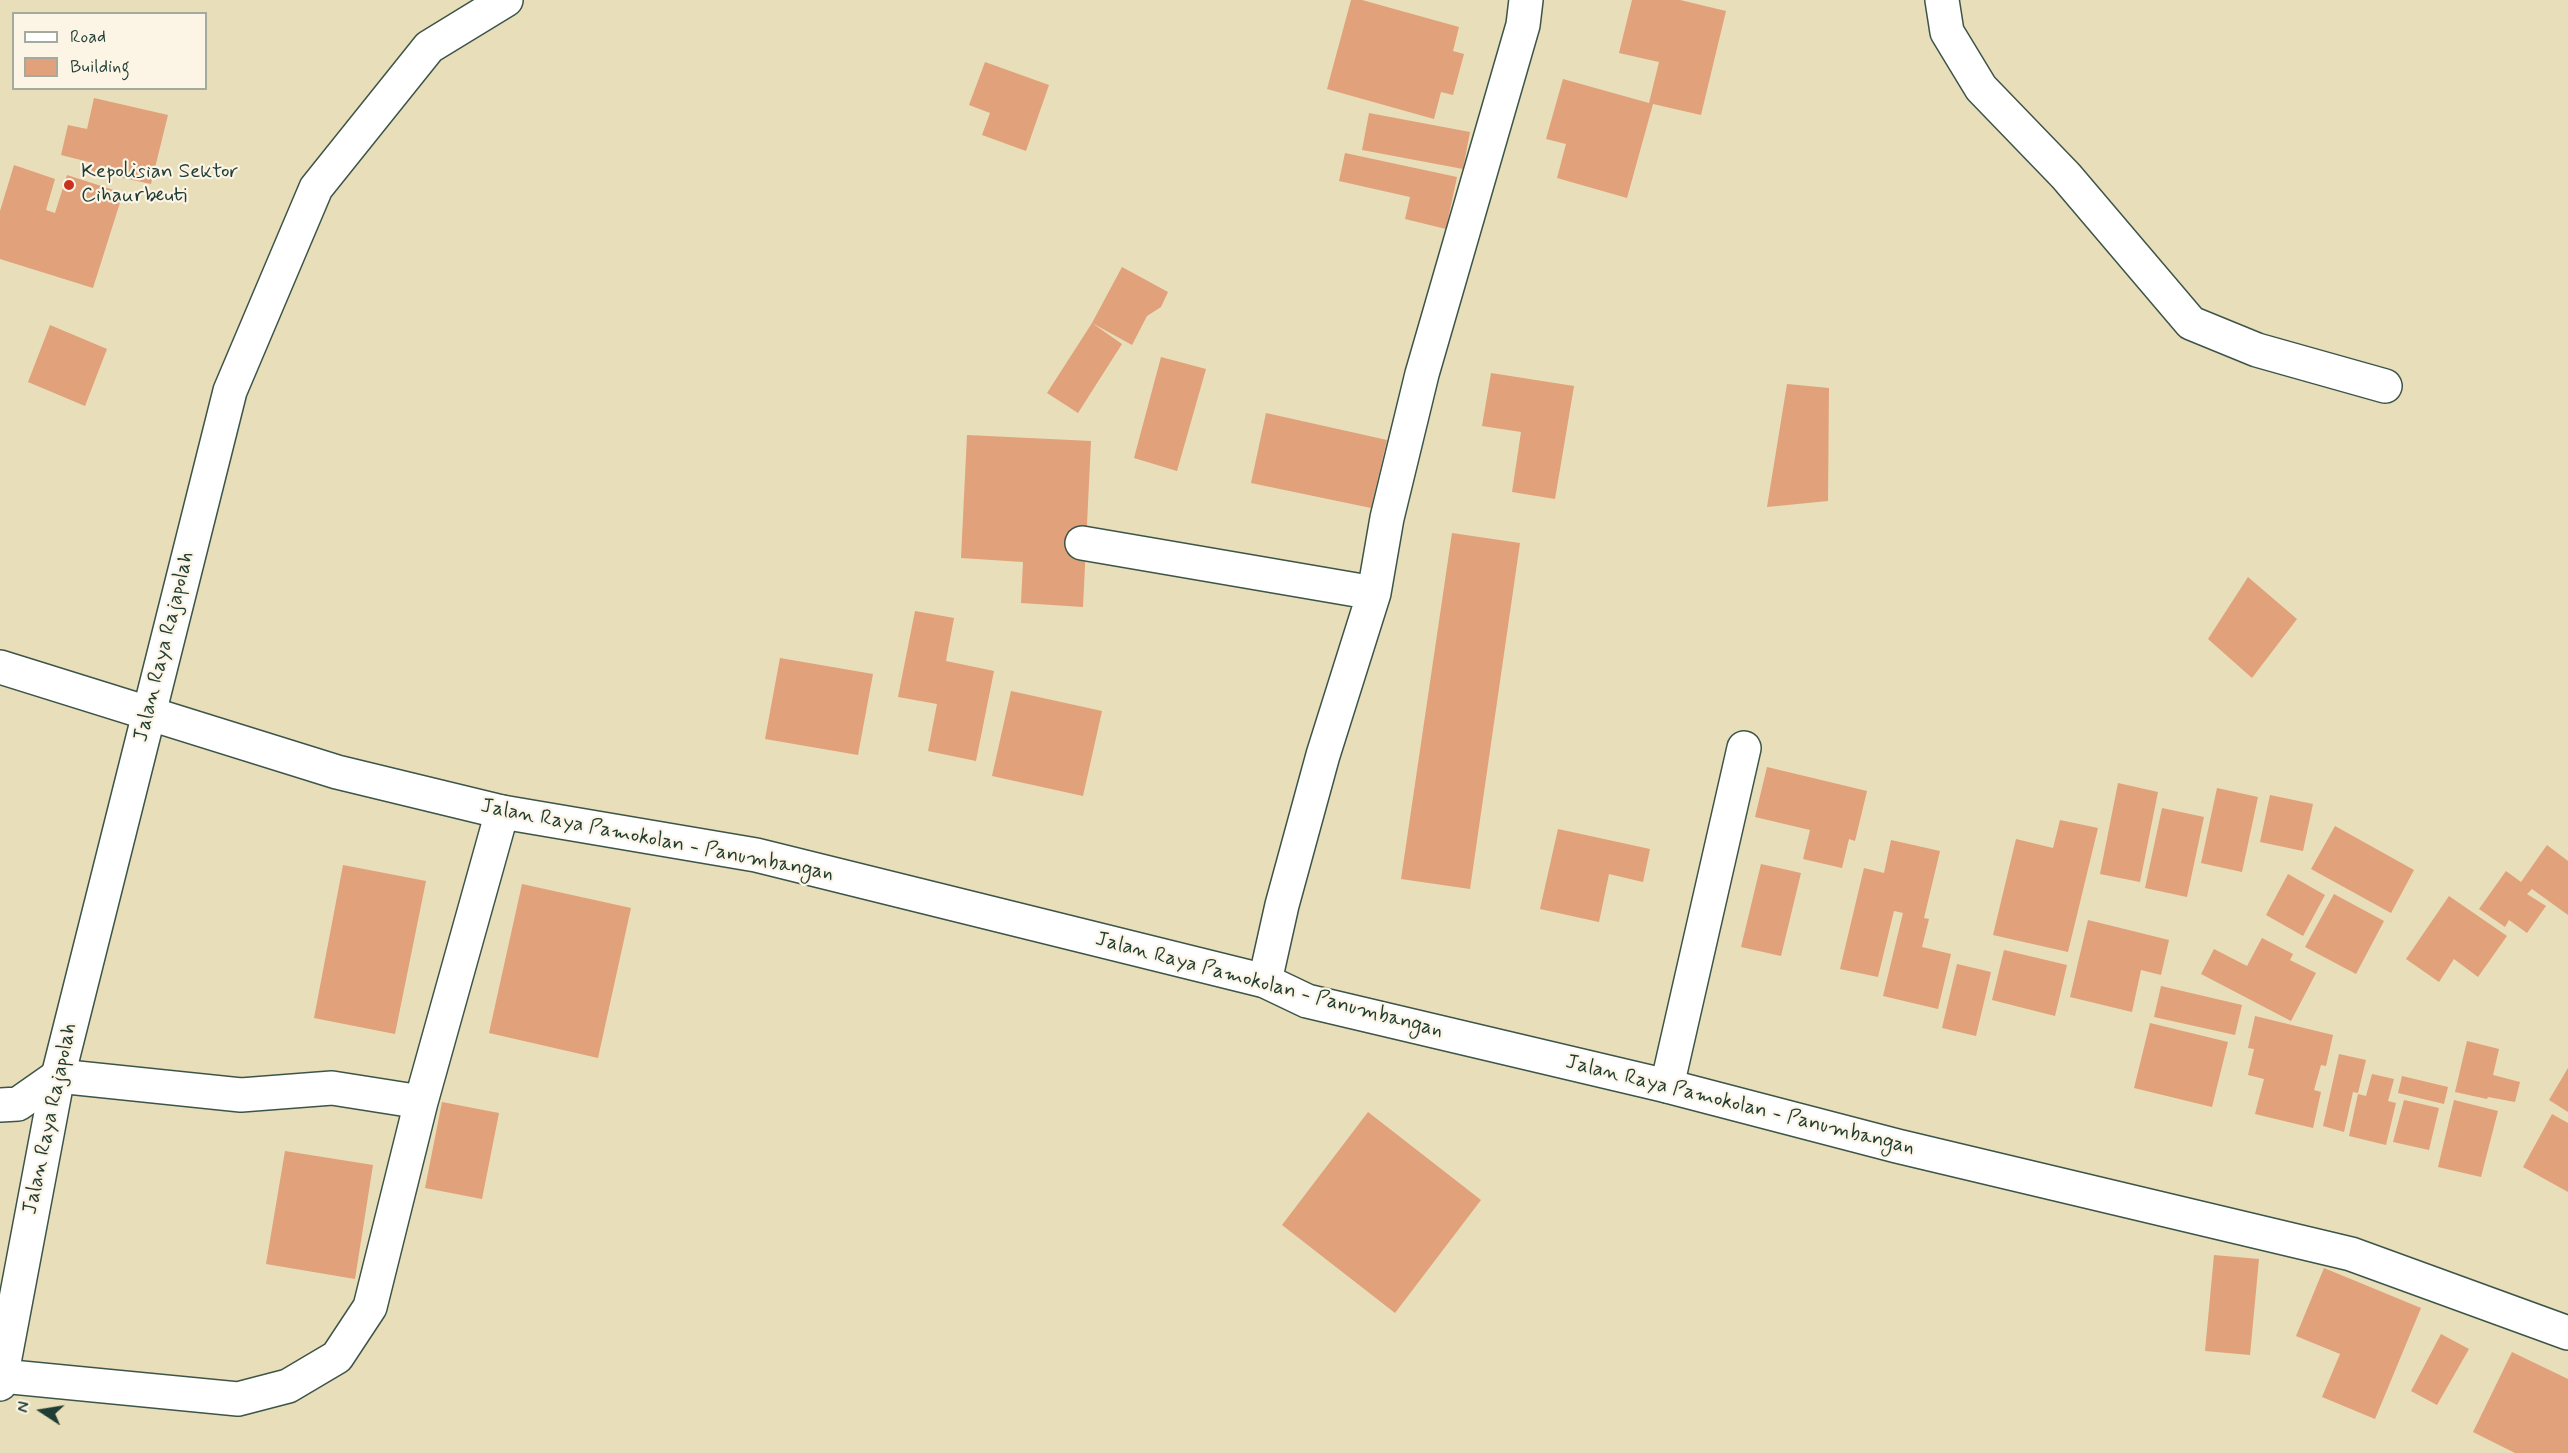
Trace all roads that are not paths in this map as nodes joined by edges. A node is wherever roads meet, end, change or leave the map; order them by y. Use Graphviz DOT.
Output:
graph roads {
  1 [pos="506,0"];
  2 [pos="1526,0"];
  3 [pos="1941,0"];
  4 [pos="2385,386"];
  5 [pos="1082,543"];
  6 [pos="1374,592"];
  7 [pos="0,668"];
  8 [pos="148,712"];
  9 [pos="1744,748"];
  10 [pos="502,812"];
  11 [pos="1265,981"];
  12 [pos="58,1076"];
  13 [pos="1667,1086"];
  14 [pos="420,1102"];
  15 [pos="0,1104"];
  16 [pos="4,1332"];
  17 [pos="2568,1333"];
  18 [pos="1,1380"];
  1 -- 8 [label="main road, Jalan Raya Rajapolah"];
  2 -- 6 [label="main road"];
  3 -- 4 [label="main road"];
  5 -- 6 [label="main road"];
  6 -- 11 [label="main road"];
  7 -- 8 [label="main road, Jalan Raya Pamokolan - Panumbangan"];
  8 -- 10 [label="main road, Jalan Raya Pamokolan - Panumbangan"];
  8 -- 12 [label="main road, Jalan Raya Rajapolah"];
  9 -- 13 [label="main road"];
  10 -- 11 [label="main road, Jalan Raya Pamokolan - Panumbangan"];
  10 -- 14 [label="main road"];
  11 -- 13 [label="main road, Jalan Raya Pamokolan - Panumbangan"];
  12 -- 14 [label="main road"];
  12 -- 15 [label="main road"];
  12 -- 16 [label="main road, Jalan Raya Rajapolah"];
  13 -- 17 [label="main road, Jalan Raya Pamokolan - Panumbangan"];
  14 -- 18 [label="main road"];
  16 -- 18 [label="main road, Jalan Raya Rajapolah"];
}
